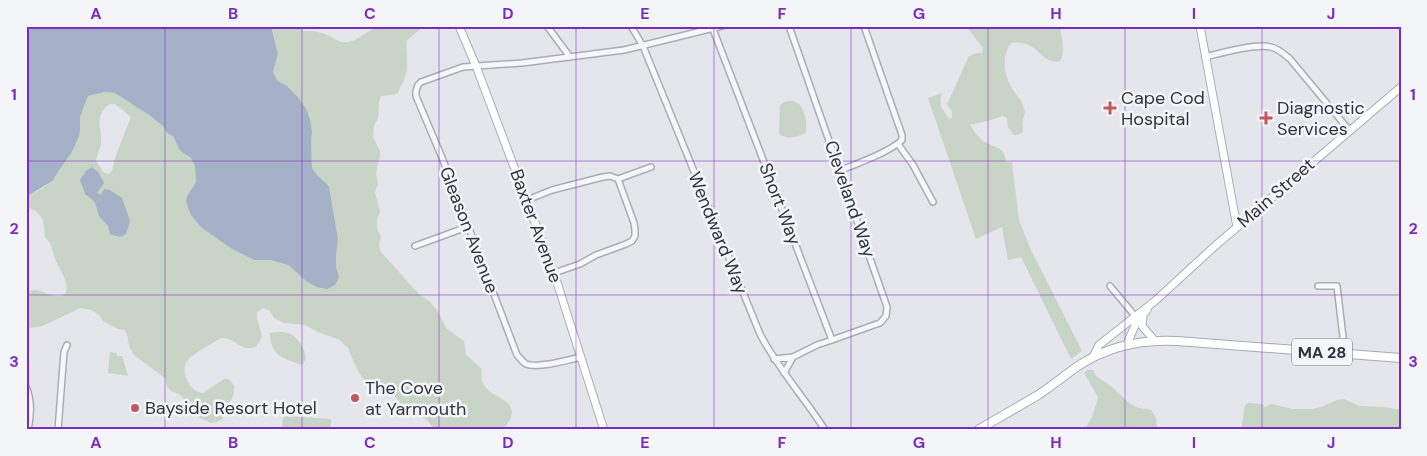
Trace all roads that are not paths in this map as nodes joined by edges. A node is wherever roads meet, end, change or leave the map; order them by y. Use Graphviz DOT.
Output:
graph roads {
  1 [pos="459,26"];
  2 [pos="547,26"];
  3 [pos="631,26"];
  4 [pos="722,26"];
  5 [pos="789,26"];
  6 [pos="864,26"];
  7 [pos="1200,26"];
  8 [pos="713,29"];
  9 [pos="644,46"];
  10 [pos="570,57"];
  11 [pos="1205,57"];
  12 [pos="476,66"];
  13 [pos="1400,90"];
  14 [pos="1350,130"];
  15 [pos="898,144"];
  16 [pos="651,167"];
  17 [pos="839,171"];
  18 [pos="618,179"];
  19 [pos="527,200"];
  20 [pos="933,202"];
  21 [pos="467,226"];
  22 [pos="1237,228"];
  23 [pos="415,246"];
  24 [pos="554,273"];
  25 [pos="1110,286"];
  26 [pos="1318,286"];
  27 [pos="1153,302"];
  28 [pos="1143,315"];
  29 [pos="1135,316"];
  30 [pos="832,340"];
  31 [pos="1154,340"];
  32 [pos="1127,344"];
  33 [pos="67,345"];
  34 [pos="1342,353"];
  35 [pos="581,357"];
  36 [pos="793,357"];
  37 [pos="1092,357"];
  38 [pos="774,358"];
  39 [pos="1401,358"];
  40 [pos="784,373"];
  41 [pos="26,387"];
  42 [pos="28,400"];
  43 [pos="28,430"];
  44 [pos="58,430"];
  45 [pos="604,430"];
  46 [pos="825,430"];
  47 [pos="978,430"];
  1 -- 12 [label="street, Baxter Avenue"];
  2 -- 10 [label="street"];
  3 -- 9 [label="street, Wendward Way"];
  4 -- 8 [label="street"];
  5 -- 17 [label="street, Cleveland Way"];
  6 -- 15 [label="street"];
  7 -- 11 [label="street"];
  8 -- 9 [label="street"];
  8 -- 30 [label="street, Short Way"];
  9 -- 10 [label="street"];
  9 -- 38 [label="street, Wendward Way"];
  10 -- 12 [label="street"];
  11 -- 14 [label="street"];
  11 -- 22 [label="street"];
  12 -- 19 [label="street, Baxter Avenue"];
  12 -- 21 [label="street, Gleason Avenue"];
  13 -- 14 [label="street, Main Street"];
  14 -- 22 [label="street, Main Street"];
  15 -- 17 [label="street"];
  15 -- 20 [label="street"];
  16 -- 18 [label="street"];
  17 -- 30 [label="street, Cleveland Way"];
  18 -- 19 [label="street"];
  18 -- 24 [label="street"];
  19 -- 24 [label="street, Baxter Avenue"];
  21 -- 23 [label="street"];
  21 -- 35 [label="street, Gleason Avenue"];
  22 -- 27 [label="street, Main Street"];
  24 -- 35 [label="street, Baxter Avenue"];
  25 -- 29 [label="street"];
  26 -- 34 [label="street"];
  27 -- 28 [label="street, Main Street"];
  27 -- 29 [label="street, Main Street"];
  28 -- 31 [label="street"];
  28 -- 32 [label="street, Main Street"];
  29 -- 37 [label="street, Main Street"];
  30 -- 36 [label="street"];
  31 -- 32 [label="main road, MA 28"];
  31 -- 34 [label="main road, MA 28"];
  32 -- 37 [label="main road, Main Street / MA 28"];
  33 -- 44 [label="street"];
  34 -- 39 [label="main road, MA 28"];
  35 -- 45 [label="street, Baxter Avenue"];
  36 -- 38 [label="street"];
  36 -- 40 [label="street"];
  37 -- 47 [label="main road, Main Street / MA 28"];
  38 -- 40 [label="street, Wendward Way"];
  40 -- 46 [label="street, Wendward Way"];
  41 -- 42 [label="street"];
  42 -- 43 [label="street"];
}
